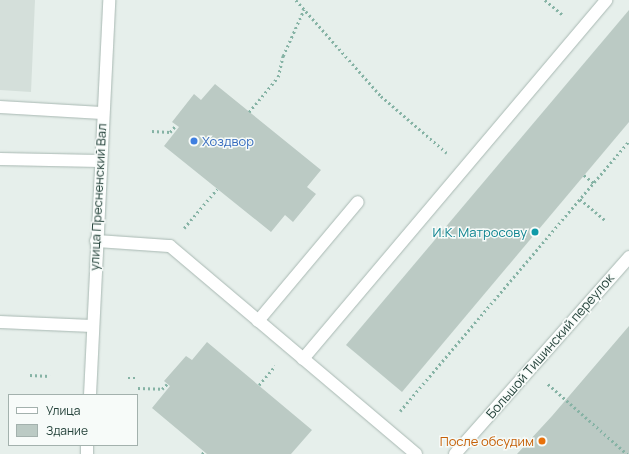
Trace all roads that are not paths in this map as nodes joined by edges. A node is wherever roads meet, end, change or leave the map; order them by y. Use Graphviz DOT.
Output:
graph roads {
  1 [pos="109,0"];
  2 [pos="606,0"];
  3 [pos="0,107"];
  4 [pos="102,113"];
  5 [pos="0,159"];
  6 [pos="100,161"];
  7 [pos="358,202"];
  8 [pos="96,241"];
  9 [pos="629,257"];
  10 [pos="258,321"];
  11 [pos="0,322"];
  12 [pos="92,326"];
  13 [pos="303,359"];
  14 [pos="90,394"];
  15 [pos="416,454"];
  16 [pos="455,454"];
  1 -- 4 [label="main road, улица Пресненский Вал"];
  2 -- 13 [label="main road"];
  3 -- 4 [label="main road"];
  4 -- 6 [label="main road, улица Пресненский Вал"];
  5 -- 6 [label="main road"];
  6 -- 8 [label="main road, улица Пресненский Вал"];
  7 -- 10 [label="main road"];
  8 -- 10 [label="main road"];
  8 -- 12 [label="main road, улица Пресненский Вал"];
  9 -- 16 [label="main road, Большой Тишинский переулок"];
  10 -- 13 [label="main road"];
  11 -- 12 [label="main road"];
  12 -- 14 [label="main road, улица Пресненский Вал"];
  13 -- 15 [label="main road"];
}
